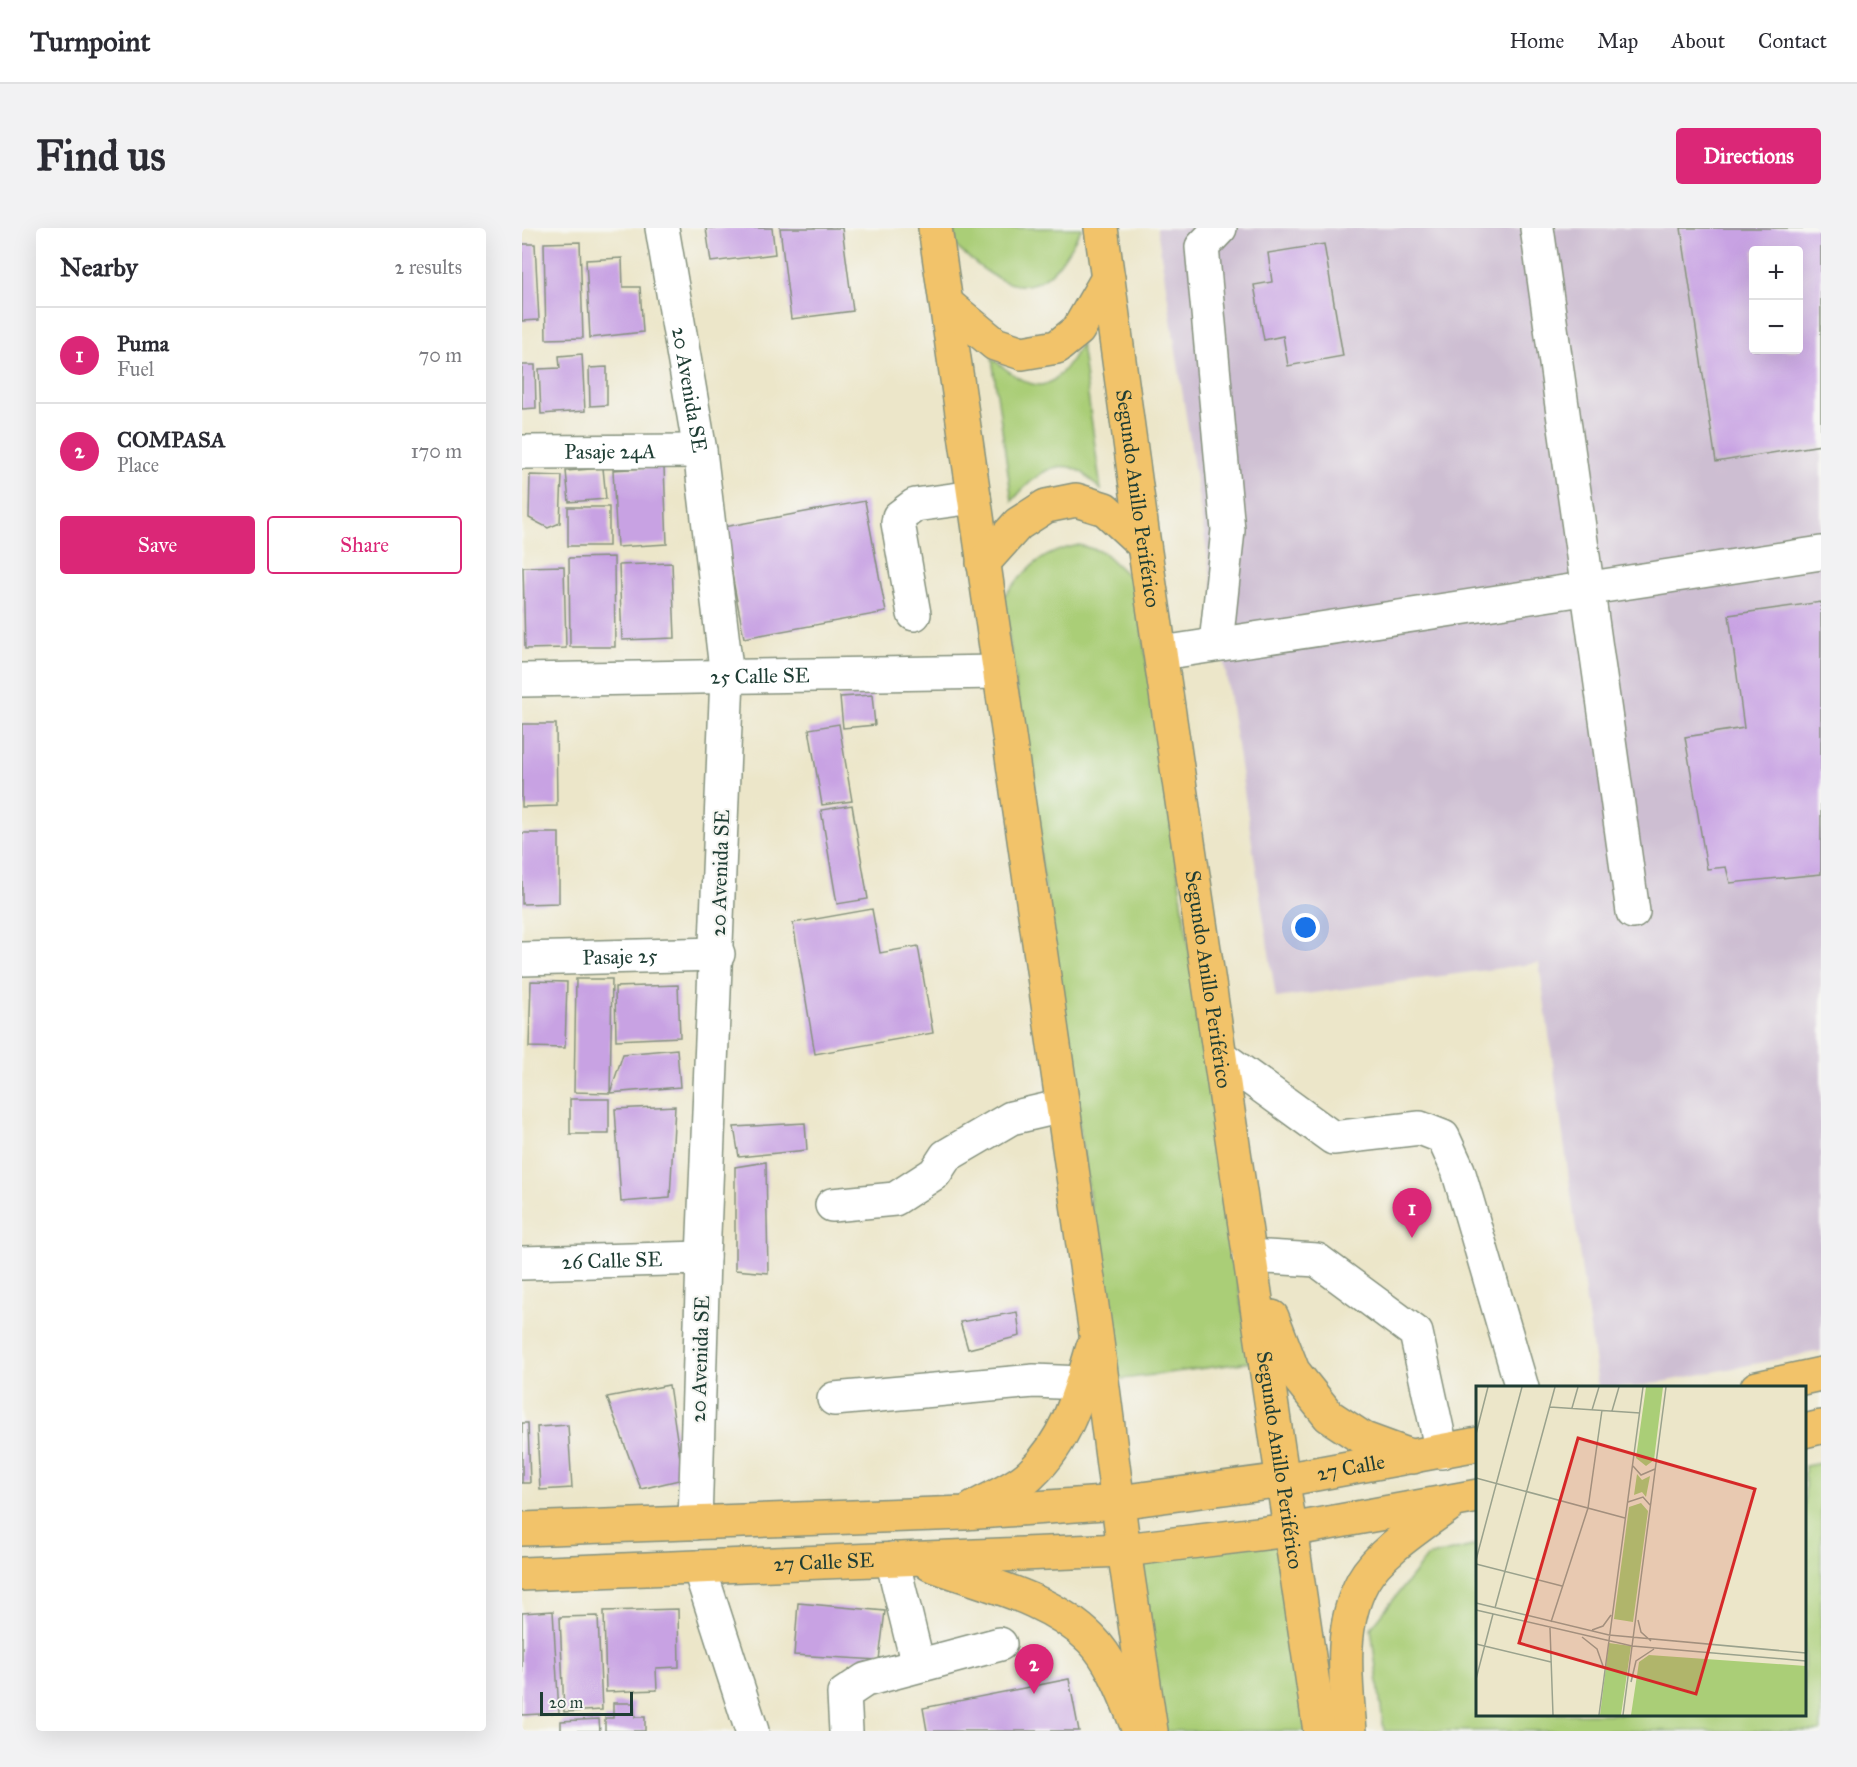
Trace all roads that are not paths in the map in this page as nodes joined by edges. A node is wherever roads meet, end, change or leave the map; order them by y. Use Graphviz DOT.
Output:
graph roads {
  1 [pos="662,228"];
  2 [pos="935,228"];
  3 [pos="1101,228"];
  4 [pos="1220,228"];
  5 [pos="1537,228"];
  6 [pos="1108,278"];
  7 [pos="947,304"];
  8 [pos="700,451"];
  9 [pos="522,452"];
  10 [pos="974,497"];
  11 [pos="1144,545"];
  12 [pos="1821,553"];
  13 [pos="983,563"];
  14 [pos="1586,589"];
  15 [pos="914,614"];
  16 [pos="1216,644"];
  17 [pos="1162,653"];
  18 [pos="998,672"];
  19 [pos="727,677"];
  20 [pos="522,680"];
  21 [pos="1633,912"];
  22 [pos="718,954"];
  23 [pos="522,959"];
  24 [pos="1220,1056"];
  25 [pos="1063,1106"];
  26 [pos="832,1205"];
  27 [pos="703,1258"];
  28 [pos="1250,1259"];
  29 [pos="522,1263"];
  30 [pos="1096,1334"];
  31 [pos="1821,1374"];
  32 [pos="1082,1383"];
  33 [pos="1521,1386"];
  34 [pos="1766,1386"];
  35 [pos="834,1399"];
  36 [pos="1821,1427"];
  37 [pos="1806,1431"];
  38 [pos="1476,1444"];
  39 [pos="1428,1454"];
  40 [pos="1283,1480"];
  41 [pos="1465,1499"];
  42 [pos="1118,1502"];
  43 [pos="964,1513"];
  44 [pos="695,1523"];
  45 [pos="522,1529"];
  46 [pos="1290,1530"];
  47 [pos="1124,1550"];
  48 [pos="903,1559"];
  49 [pos="699,1567"];
  50 [pos="522,1574"];
  51 [pos="1000,1644"];
  52 [pos="918,1665"];
  53 [pos="752,1731"];
  54 [pos="846,1731"];
  55 [pos="1140,1731"];
  56 [pos="1151,1731"];
  57 [pos="1320,1731"];
  58 [pos="1350,1731"];
  1 -- 8 [label="street, 20 Avenida SE"];
  2 -- 7 [label="main road"];
  3 -- 6 [label="main road, Segundo Anillo Periférico"];
  4 -- 16 [label="street"];
  5 -- 14 [label="street"];
  6 -- 7 [label="main road"];
  6 -- 11 [label="main road, Segundo Anillo Periférico"];
  7 -- 10 [label="main road"];
  8 -- 9 [label="street, Pasaje 24A"];
  8 -- 19 [label="street, 20 Avenida SE"];
  10 -- 13 [label="main road"];
  10 -- 15 [label="street"];
  11 -- 13 [label="main road"];
  11 -- 17 [label="main road, Segundo Anillo Periférico"];
  12 -- 14 [label="street"];
  13 -- 18 [label="main road"];
  14 -- 16 [label="street"];
  14 -- 21 [label="street"];
  16 -- 17 [label="street"];
  17 -- 24 [label="main road, Segundo Anillo Periférico"];
  18 -- 19 [label="street, 25 Calle SE"];
  18 -- 25 [label="main road"];
  19 -- 20 [label="street, 25 Calle SE"];
  19 -- 22 [label="street, 20 Avenida SE"];
  22 -- 23 [label="street, Pasaje 25"];
  22 -- 27 [label="street, 20 Avenida SE"];
  24 -- 28 [label="main road, Segundo Anillo Periférico"];
  24 -- 33 [label="street"];
  25 -- 26 [label="street"];
  25 -- 30 [label="main road"];
  27 -- 29 [label="street, 26 Calle SE"];
  27 -- 44 [label="street, 20 Avenida SE"];
  28 -- 39 [label="main road"];
  28 -- 39 [label="street"];
  28 -- 40 [label="main road, Segundo Anillo Periférico"];
  30 -- 32 [label="main road"];
  30 -- 42 [label="main road"];
  31 -- 34 [label="main road"];
  32 -- 35 [label="street"];
  32 -- 43 [label="main road"];
  36 -- 37 [label="main road"];
  38 -- 39 [label="main road, 27 Calle"];
  39 -- 40 [label="main road, 27 Calle"];
  40 -- 42 [label="main road, 27 Calle"];
  40 -- 46 [label="main road, Segundo Anillo Periférico"];
  41 -- 46 [label="main road"];
  41 -- 58 [label="main road"];
  42 -- 43 [label="main road, 27 Calle SE"];
  42 -- 47 [label="main road"];
  43 -- 44 [label="main road, 27 Calle SE"];
  44 -- 45 [label="main road, 27 Calle SE"];
  46 -- 47 [label="main road"];
  46 -- 57 [label="main road, Segundo Anillo Periférico"];
  47 -- 48 [label="main road, 27 Calle SE"];
  47 -- 56 [label="main road"];
  48 -- 49 [label="main road, 27 Calle SE"];
  48 -- 52 [label="street"];
  48 -- 55 [label="main road"];
  49 -- 50 [label="main road, 27 Calle SE"];
  49 -- 53 [label="street"];
  51 -- 52 [label="street"];
  52 -- 54 [label="street"];
}
